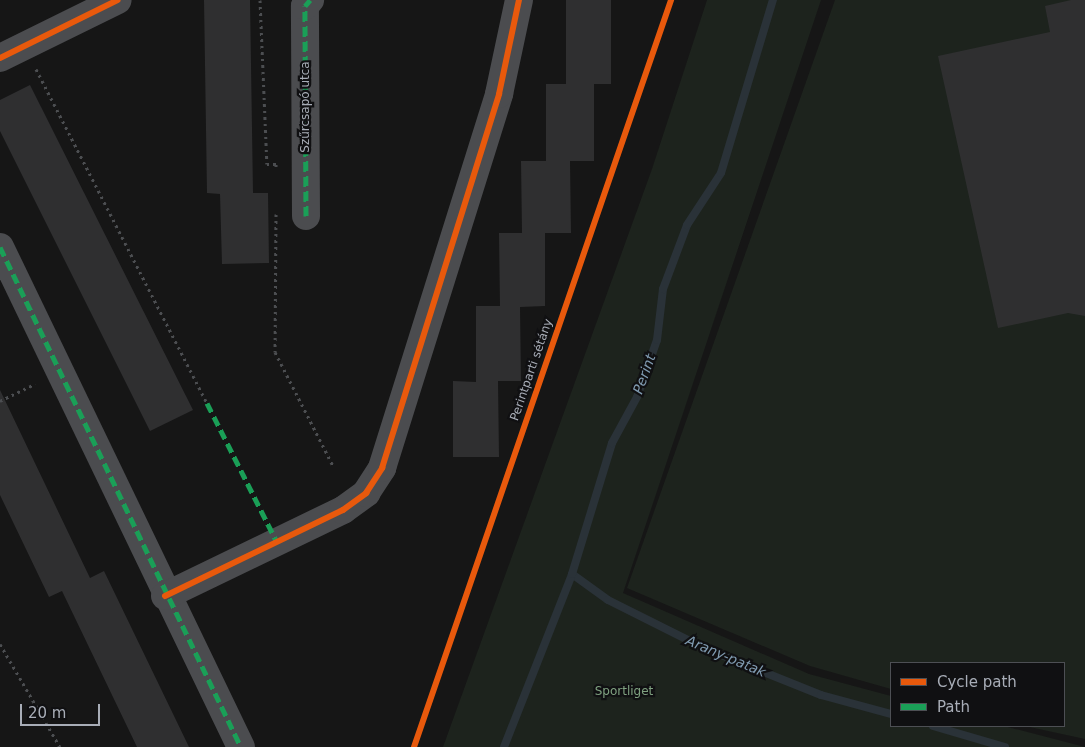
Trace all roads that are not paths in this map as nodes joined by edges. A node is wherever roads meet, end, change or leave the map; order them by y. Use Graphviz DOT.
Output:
graph roads {
  1 [pos="118,0"];
  2 [pos="310,0"];
  3 [pos="519,0"];
  4 [pos="0,58"];
  5 [pos="306,216"];
  6 [pos="0,247"];
  7 [pos="165,596"];
  8 [pos="241,747"];
  1 -- 4 [label="street"];
  2 -- 5 [label="street, Szűrcsapó utca"];
  3 -- 7 [label="street"];
  6 -- 7 [label="street"];
  7 -- 8 [label="street"];
}
